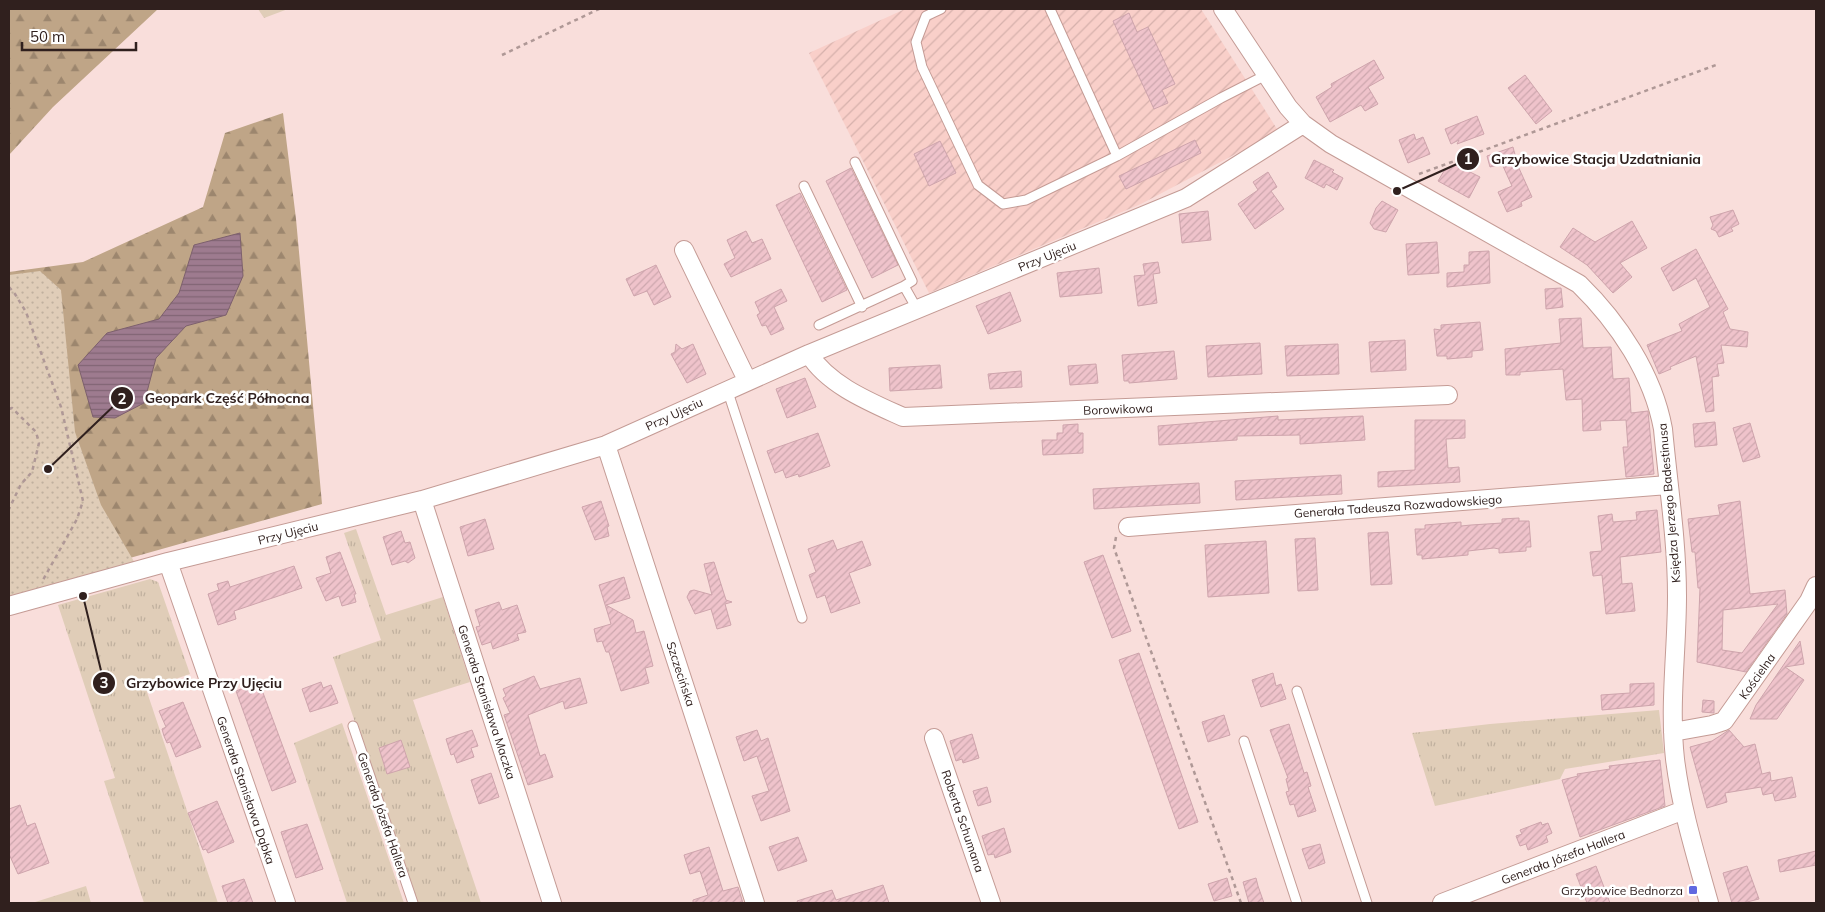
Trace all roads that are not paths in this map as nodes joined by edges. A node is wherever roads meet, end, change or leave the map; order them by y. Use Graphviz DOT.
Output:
graph roads {
  1 [pos="941,9"];
  2 [pos="1050,9"];
  3 [pos="1223,9"];
  4 [pos="1266,75"];
  5 [pos="1303,124"];
  6 [pos="1117,156"];
  7 [pos="855,162"];
  8 [pos="804,186"];
  9 [pos="684,250"];
  10 [pos="904,286"];
  11 [pos="862,306"];
  12 [pos="917,309"];
  13 [pos="820,325"];
  14 [pos="809,354"];
  15 [pos="747,380"];
  16 [pos="727,389"];
  17 [pos="1448,395"];
  18 [pos="606,445"];
  19 [pos="1668,485"];
  20 [pos="422,500"];
  21 [pos="1128,527"];
  22 [pos="168,562"];
  23 [pos="1816,586"];
  24 [pos="9,606"];
  25 [pos="802,618"];
  26 [pos="1297,691"];
  27 [pos="353,726"];
  28 [pos="1673,732"];
  29 [pos="934,738"];
  30 [pos="1244,741"];
  31 [pos="1684,810"];
  32 [pos="286,903"];
  33 [pos="413,903"];
  34 [pos="552,903"];
  35 [pos="755,903"];
  36 [pos="991,903"];
  37 [pos="1297,903"];
  38 [pos="1368,903"];
  39 [pos="1442,903"];
  40 [pos="1709,903"];
  1 -- 6 [label="lane"];
  2 -- 6 [label="lane"];
  3 -- 4 [label="street, Księdza Jerzego Badestinusa"];
  4 -- 5 [label="street, Księdza Jerzego Badestinusa"];
  4 -- 6 [label="lane"];
  5 -- 12 [label="street, Przy Ujęciu"];
  5 -- 19 [label="street, Księdza Jerzego Badestinusa"];
  7 -- 10 [label="lane"];
  8 -- 11 [label="lane"];
  9 -- 15 [label="street"];
  10 -- 11 [label="lane"];
  10 -- 12 [label="lane"];
  11 -- 13 [label="lane"];
  12 -- 14 [label="street, Przy Ujęciu"];
  14 -- 15 [label="street, Przy Ujęciu"];
  14 -- 17 [label="street, Borowikowa"];
  15 -- 16 [label="street, Przy Ujęciu"];
  16 -- 18 [label="street, Przy Ujęciu"];
  16 -- 25 [label="lane"];
  18 -- 20 [label="street, Przy Ujęciu"];
  18 -- 35 [label="street, Szczecińska"];
  19 -- 21 [label="street, Generała Tadeusza Rozwadowskiego"];
  19 -- 28 [label="street, Księdza Jerzego Badestinusa"];
  20 -- 22 [label="street, Przy Ujęciu"];
  20 -- 34 [label="street, Generała Stanisława Maczka"];
  22 -- 24 [label="street, Przy Ujęciu"];
  22 -- 32 [label="street, Generała Stanisława Dąbka"];
  23 -- 28 [label="street, Kościelna"];
  26 -- 38 [label="lane"];
  27 -- 33 [label="lane, Generała Józefa Hallera"];
  28 -- 31 [label="street, Księdza Jerzego Badestinusa"];
  29 -- 36 [label="street, Roberta Schumana"];
  30 -- 37 [label="lane"];
  31 -- 39 [label="street, Generała Józefa Hallera"];
  31 -- 40 [label="street, Księdza Jerzego Badestinusa"];
}
